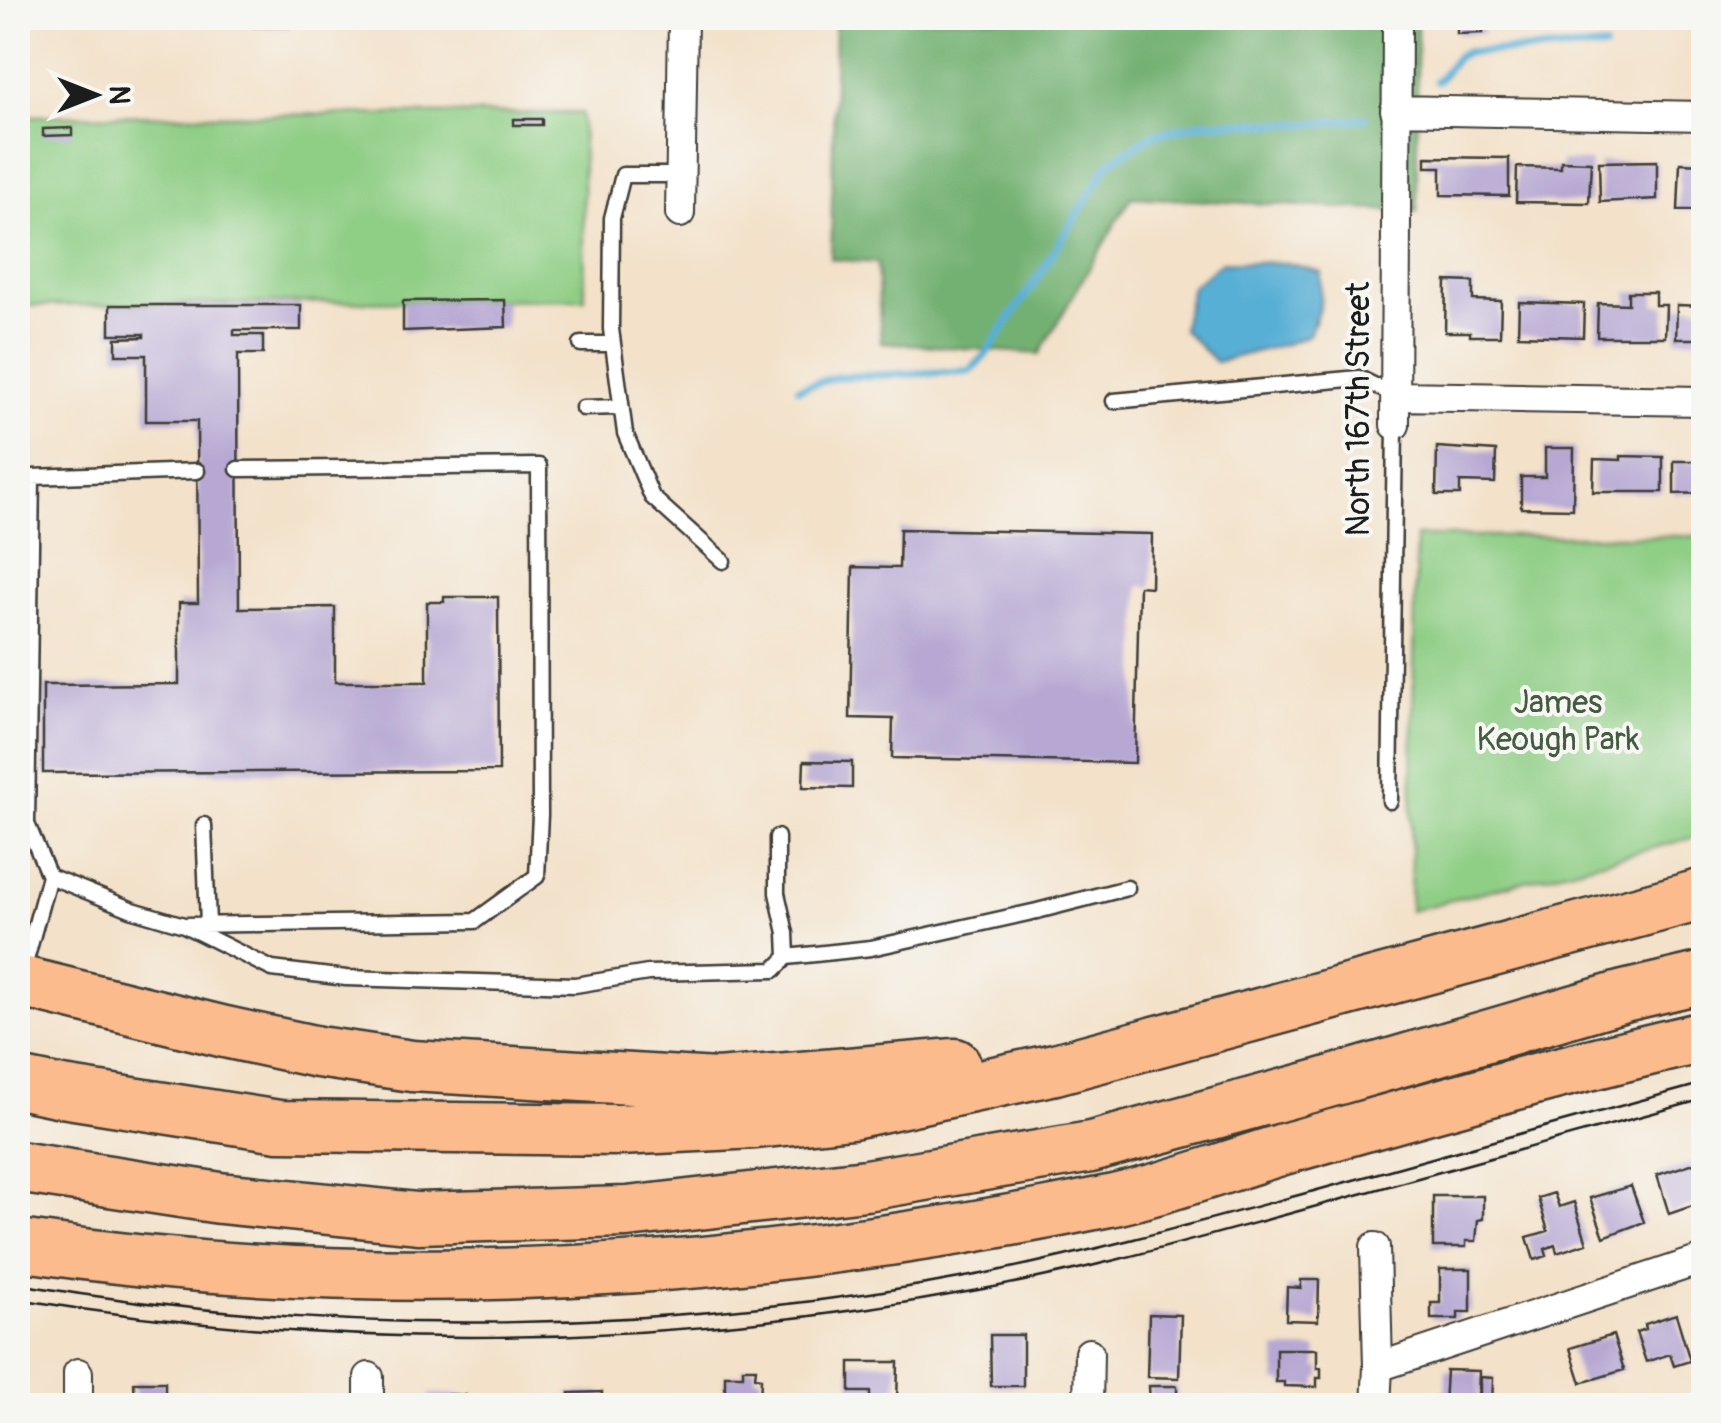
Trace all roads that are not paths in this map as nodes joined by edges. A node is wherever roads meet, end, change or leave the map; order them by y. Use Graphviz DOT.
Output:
graph roads {
  1 [pos="683,18"];
  2 [pos="1397,18"];
  3 [pos="1396,110"];
  4 [pos="1704,116"];
  5 [pos="680,174"];
  6 [pos="680,213"];
  7 [pos="580,344"];
  8 [pos="614,344"];
  9 [pos="1395,396"];
  10 [pos="1704,400"];
  11 [pos="1114,402"];
  12 [pos="621,407"];
  13 [pos="582,408"];
  14 [pos="1395,425"];
  15 [pos="238,470"];
  16 [pos="198,471"];
  17 [pos="723,561"];
  18 [pos="1390,801"];
  19 [pos="204,825"];
  20 [pos="777,837"];
  21 [pos="49,876"];
  22 [pos="1127,888"];
  23 [pos="1704,894"];
  24 [pos="208,924"];
  25 [pos="184,925"];
  26 [pos="787,957"];
  27 [pos="1704,977"];
  28 [pos="19,987"];
  29 [pos="1704,1037"];
  30 [pos="1055,1070"];
  31 [pos="40,1088"];
  32 [pos="34,1169"];
  33 [pos="18,1245"];
  34 [pos="1375,1247"];
  35 [pos="1704,1259"];
  36 [pos="1089,1353"];
  37 [pos="1378,1366"];
  38 [pos="78,1373"];
  39 [pos="78,1406"];
  40 [pos="1088,1406"];
  41 [pos="1376,1406"];
  1 -- 5 [label="street"];
  2 -- 3 [label="street, North 167th Street"];
  3 -- 4 [label="street"];
  3 -- 9 [label="street, North 167th Street"];
  5 -- 6 [label="street"];
  5 -- 8 [label="lane"];
  7 -- 8 [label="lane"];
  8 -- 12 [label="lane"];
  9 -- 10 [label="street"];
  9 -- 11 [label="lane"];
  9 -- 14 [label="street, North 167th Street"];
  12 -- 13 [label="lane"];
  12 -- 17 [label="lane"];
  14 -- 18 [label="lane, North 167th Street"];
  15 -- 24 [label="lane"];
  16 -- 21 [label="lane"];
  19 -- 24 [label="lane"];
  20 -- 26 [label="lane"];
  21 -- 25 [label="lane"];
  21 -- 28 [label="lane"];
  22 -- 26 [label="lane"];
  23 -- 30 [label="highway"];
  24 -- 25 [label="lane"];
  25 -- 26 [label="lane"];
  27 -- 32 [label="highway"];
  28 -- 30 [label="highway"];
  29 -- 33 [label="highway"];
  30 -- 31 [label="highway"];
  34 -- 37 [label="street"];
  35 -- 37 [label="street"];
  36 -- 40 [label="street"];
  37 -- 41 [label="street"];
  38 -- 39 [label="street"];
}
